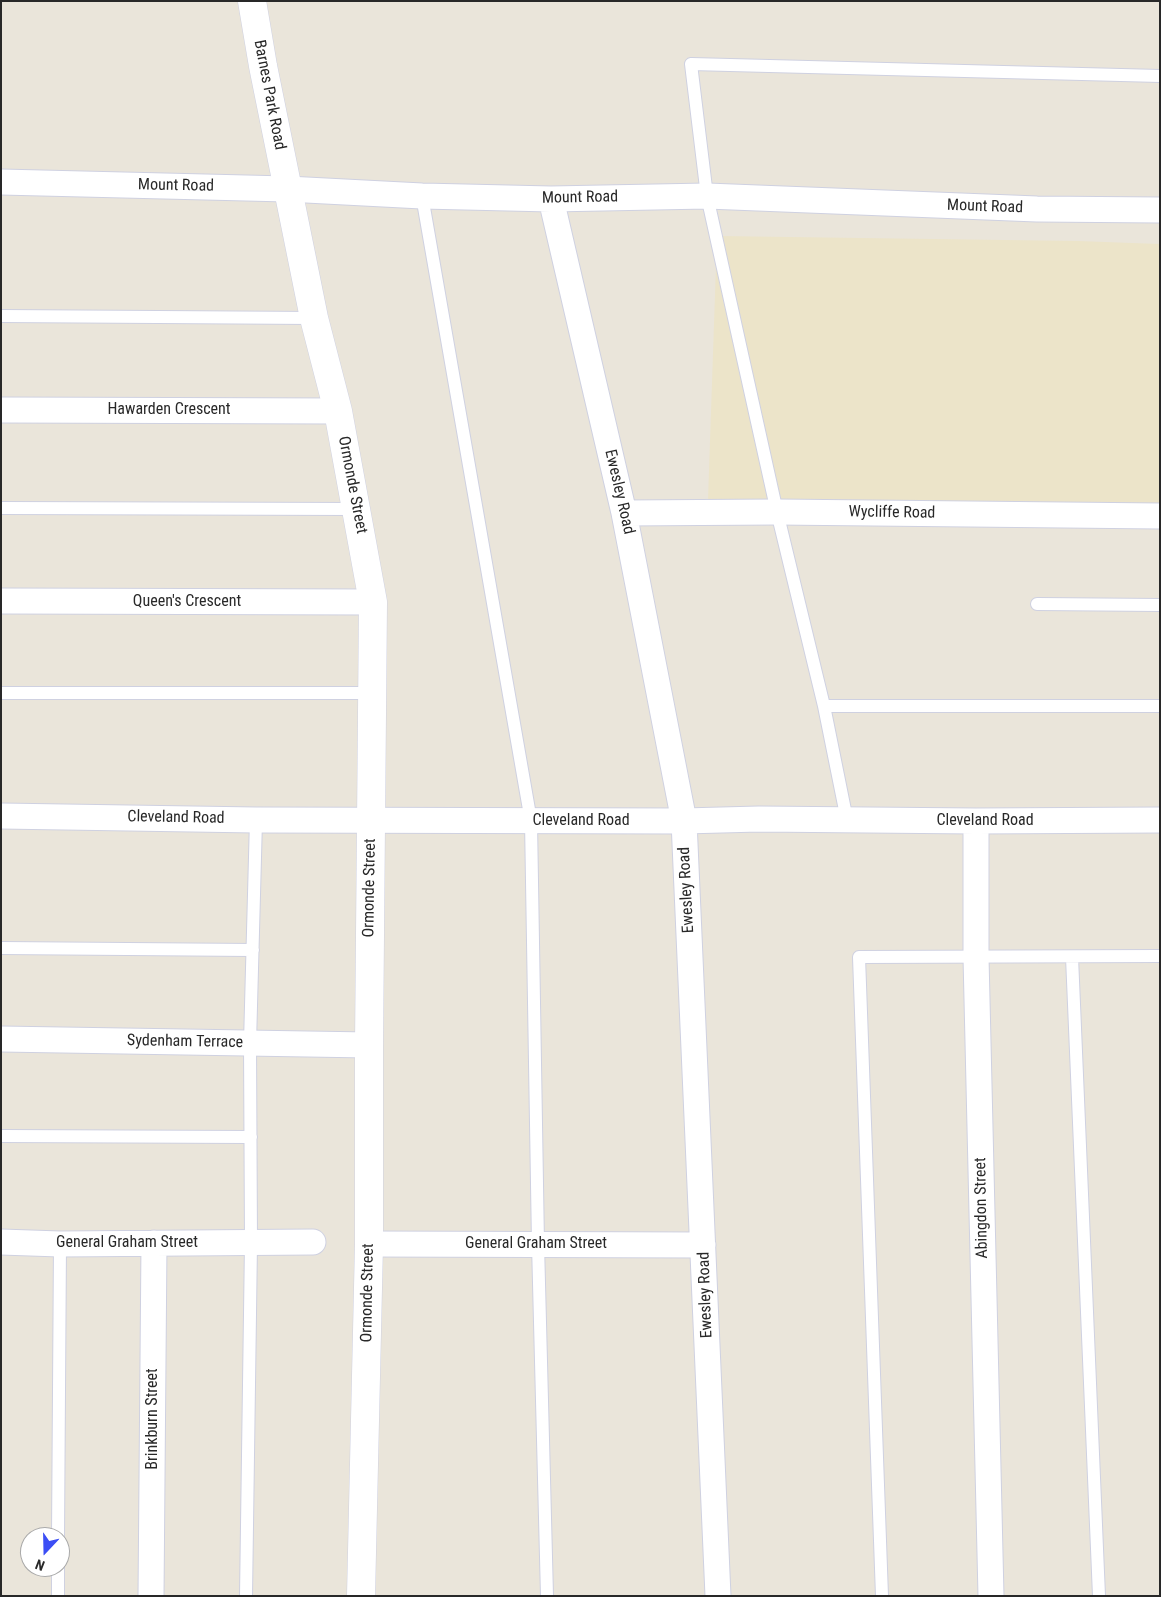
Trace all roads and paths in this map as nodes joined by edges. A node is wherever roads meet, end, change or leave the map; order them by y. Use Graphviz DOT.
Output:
graph roads {
  1 [pos="252,1"];
  2 [pos="1160,76"];
  3 [pos="1,182"];
  4 [pos="287,189"];
  5 [pos="422,196"];
  6 [pos="707,196"];
  7 [pos="551,199"];
  8 [pos="1160,210"];
  9 [pos="1,316"];
  10 [pos="314,318"];
  11 [pos="1,410"];
  12 [pos="338,411"];
  13 [pos="1,508"];
  14 [pos="357,509"];
  15 [pos="777,512"];
  16 [pos="624,513"];
  17 [pos="1160,516"];
  18 [pos="1,601"];
  19 [pos="373,602"];
  20 [pos="1037,604"];
  21 [pos="1160,605"];
  22 [pos="372,693"];
  23 [pos="1,694"];
  24 [pos="824,706"];
  25 [pos="1160,706"];
  26 [pos="1,816"];
  27 [pos="371,819"];
  28 [pos="256,820"];
  29 [pos="847,820"];
  30 [pos="1160,820"];
  31 [pos="532,821"];
  32 [pos="976,821"];
  33 [pos="684,822"];
  34 [pos="1,948"];
  35 [pos="253,950"];
  36 [pos="1160,956"];
  37 [pos="976,957"];
  38 [pos="1072,957"];
  39 [pos="1,1039"];
  40 [pos="250,1044"];
  41 [pos="369,1045"];
  42 [pos="1,1136"];
  43 [pos="251,1138"];
  44 [pos="1,1242"];
  45 [pos="313,1242"];
  46 [pos="154,1243"];
  47 [pos="250,1243"];
  48 [pos="60,1244"];
  49 [pos="369,1244"];
  50 [pos="538,1244"];
  51 [pos="704,1245"];
  52 [pos="58,1527"];
  53 [pos="58,1577"];
  54 [pos="58,1596"];
  55 [pos="151,1596"];
  56 [pos="246,1596"];
  57 [pos="361,1596"];
  58 [pos="547,1596"];
  59 [pos="718,1596"];
  60 [pos="882,1596"];
  61 [pos="991,1596"];
  62 [pos="1099,1596"];
  1 -- 4 [label="street, Barnes Park Road"];
  2 -- 6 [label="lane"];
  3 -- 4 [label="street, Mount Road"];
  4 -- 5 [label="street, Mount Road"];
  4 -- 10 [label="street, Ormonde Street"];
  5 -- 7 [label="street, Mount Road"];
  5 -- 31 [label="lane"];
  6 -- 7 [label="street, Mount Road"];
  6 -- 8 [label="street, Mount Road"];
  6 -- 15 [label="lane"];
  7 -- 16 [label="street, Ewesley Road"];
  9 -- 10 [label="lane"];
  10 -- 12 [label="street, Ormonde Street"];
  11 -- 12 [label="street, Hawarden Crescent"];
  12 -- 14 [label="street, Ormonde Street"];
  13 -- 14 [label="lane"];
  14 -- 19 [label="street, Ormonde Street"];
  15 -- 16 [label="street, Wycliffe Road"];
  15 -- 17 [label="street, Wycliffe Road"];
  15 -- 24 [label="lane"];
  16 -- 33 [label="street, Ewesley Road"];
  18 -- 19 [label="street, Queen's Crescent"];
  19 -- 22 [label="street, Ormonde Street"];
  20 -- 21 [label="lane"];
  22 -- 23 [label="lane"];
  22 -- 27 [label="street, Ormonde Street"];
  24 -- 25 [label="lane"];
  24 -- 29 [label="lane"];
  26 -- 28 [label="street, Cleveland Road"];
  27 -- 28 [label="street, Cleveland Road"];
  27 -- 31 [label="street, Cleveland Road"];
  27 -- 41 [label="street, Ormonde Street"];
  28 -- 35 [label="lane"];
  29 -- 32 [label="street, Cleveland Road"];
  29 -- 33 [label="street, Cleveland Road"];
  30 -- 32 [label="street, Cleveland Road"];
  31 -- 33 [label="street, Cleveland Road"];
  31 -- 50 [label="lane"];
  32 -- 37 [label="street, Abingdon Street"];
  33 -- 51 [label="street, Ewesley Road"];
  34 -- 35 [label="lane"];
  35 -- 40 [label="lane"];
  36 -- 38 [label="lane"];
  37 -- 38 [label="lane"];
  37 -- 60 [label="lane"];
  37 -- 61 [label="street, Abingdon Street"];
  38 -- 62 [label="lane"];
  39 -- 40 [label="street, Sydenham Terrace"];
  40 -- 41 [label="street, Sydenham Terrace"];
  40 -- 43 [label="lane"];
  41 -- 49 [label="street, Ormonde Street"];
  42 -- 43 [label="lane"];
  43 -- 47 [label="lane"];
  44 -- 48 [label="street, General Graham Street"];
  45 -- 47 [label="street, General Graham Street"];
  46 -- 47 [label="street, General Graham Street"];
  46 -- 48 [label="street, General Graham Street"];
  46 -- 55 [label="street, Brinkburn Street"];
  47 -- 56 [label="lane"];
  48 -- 52 [label="lane"];
  49 -- 50 [label="street, General Graham Street"];
  49 -- 57 [label="street, Ormonde Street"];
  50 -- 51 [label="street, General Graham Street"];
  50 -- 58 [label="lane"];
  51 -- 59 [label="street, Ewesley Road"];
  53 -- 54 [label="lane"];
}
